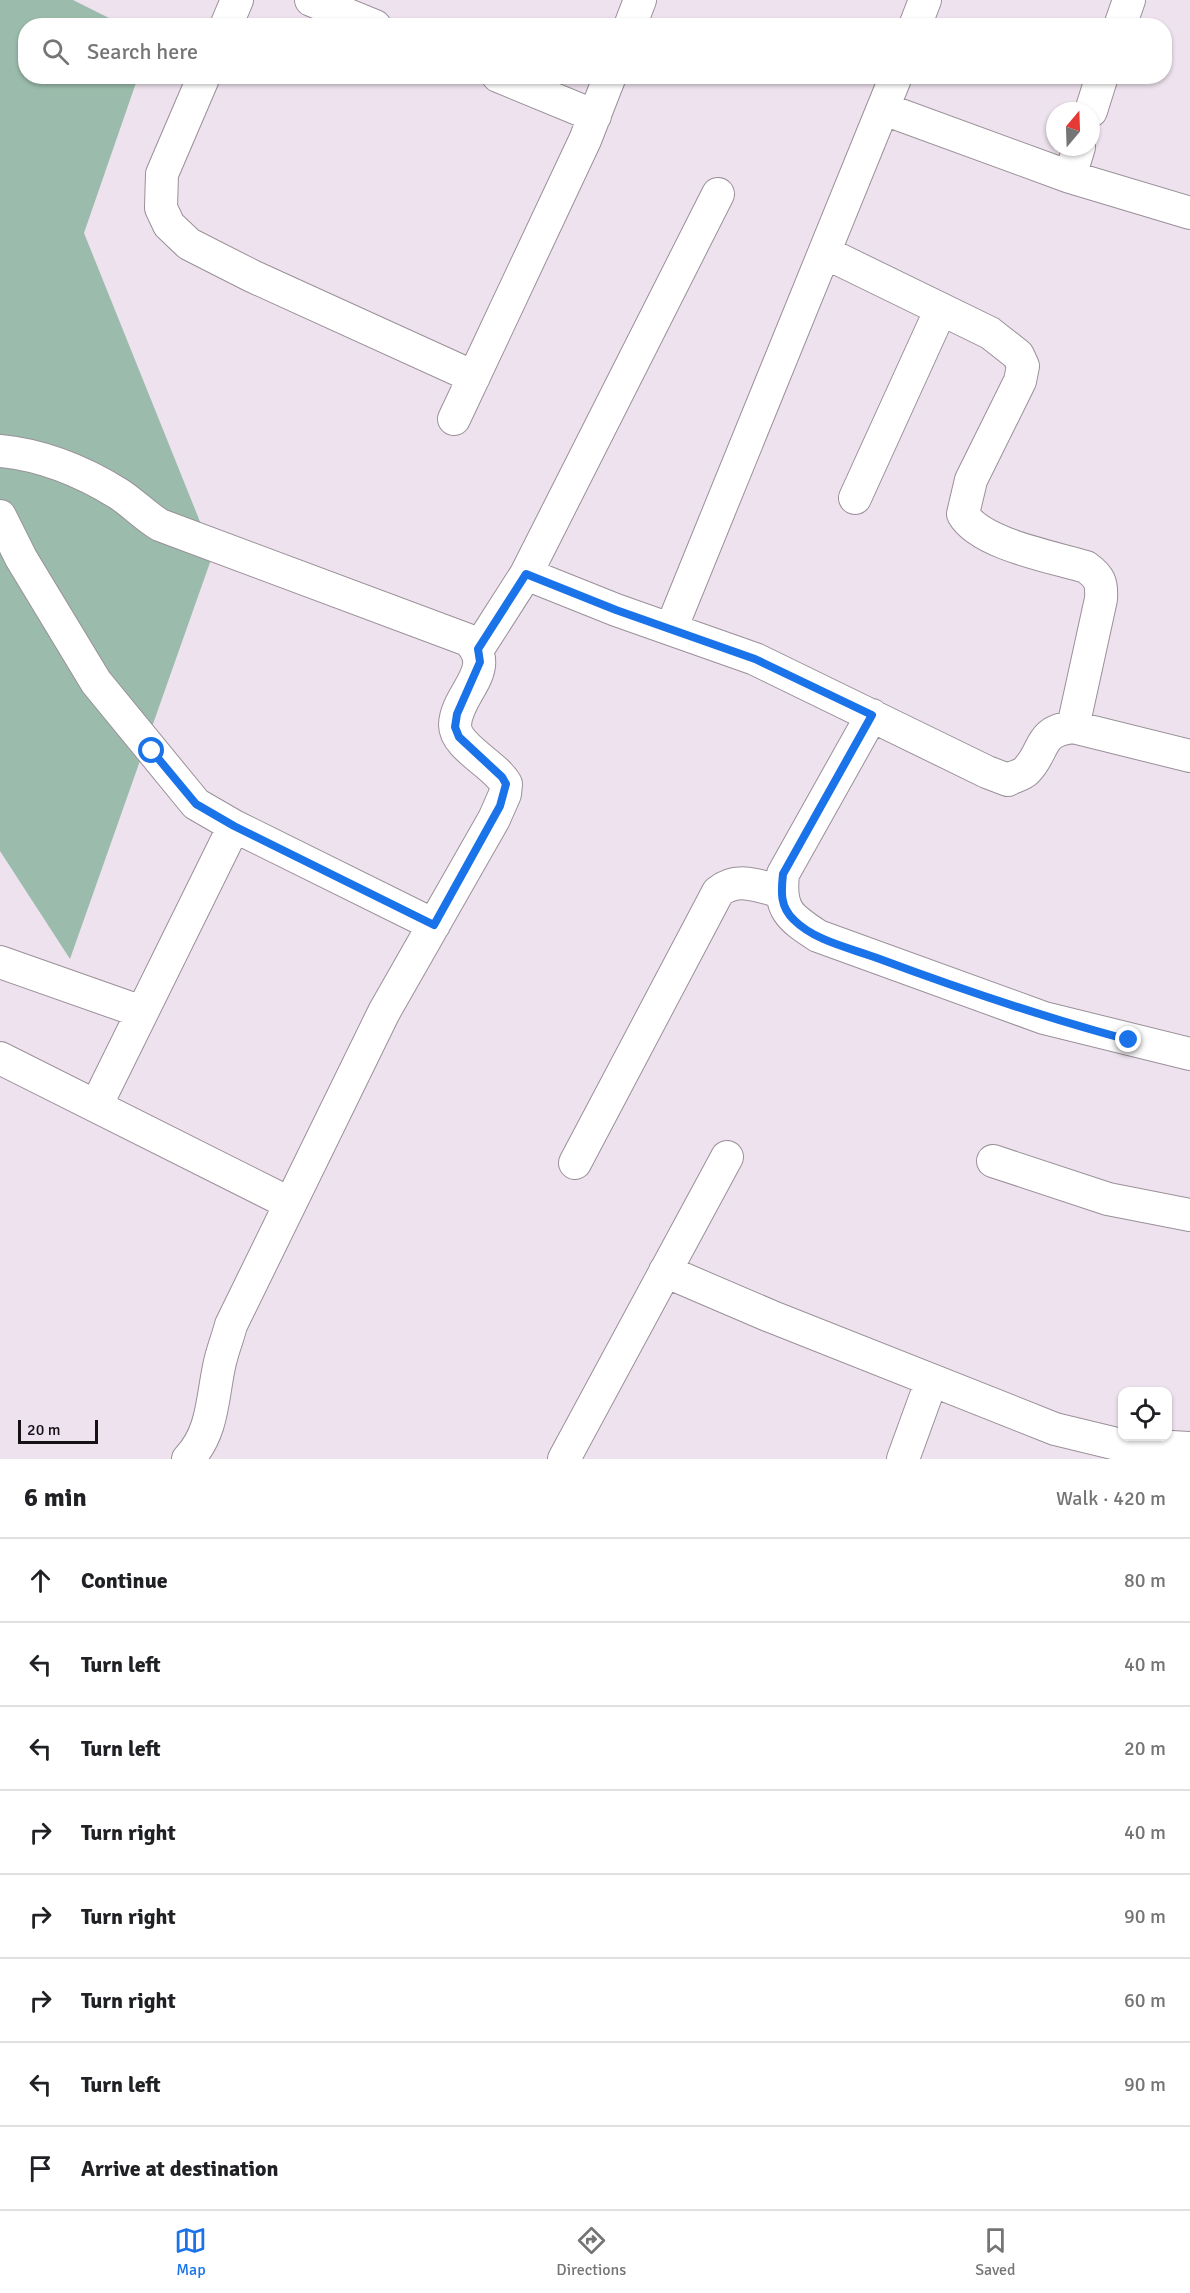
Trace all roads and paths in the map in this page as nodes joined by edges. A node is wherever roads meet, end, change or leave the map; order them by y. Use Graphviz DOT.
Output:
graph roads {
  1 [pos="237,0"];
  2 [pos="311,0"];
  3 [pos="640,0"];
  4 [pos="925,0"];
  5 [pos="1129,0"];
  6 [pos="229,18"];
  7 [pos="355,18"];
  8 [pos="633,18"];
  9 [pos="918,18"];
  10 [pos="1123,18"];
  11 [pos="201,84"];
  12 [pos="517,84"];
  13 [pos="607,84"];
  14 [pos="893,84"];
  15 [pos="1099,84"];
  16 [pos="1094,102"];
  17 [pos="884,110"];
  18 [pos="595,116"];
  19 [pos="1076,156"];
  20 [pos="1070,177"];
  21 [pos="718,194"];
  22 [pos="1190,213"];
  23 [pos="826,253"];
  24 [pos="941,309"];
  25 [pos="474,377"];
  26 [pos="454,419"];
  27 [pos="0,450"];
  28 [pos="855,498"];
  29 [pos="0,516"];
  30 [pos="526,574"];
  31 [pos="671,629"];
  32 [pos="478,649"];
  33 [pos="872,715"];
  34 [pos="1073,726"];
  35 [pos="1190,756"];
  36 [pos="234,826"];
  37 [pos="781,892"];
  38 [pos="434,925"];
  39 [pos="0,962"];
  40 [pos="142,1012"];
  41 [pos="1190,1054"];
  42 [pos="0,1058"];
  43 [pos="96,1106"];
  44 [pos="727,1158"];
  45 [pos="993,1161"];
  46 [pos="575,1163"];
  47 [pos="289,1203"];
  48 [pos="1190,1215"];
  49 [pos="665,1271"];
  50 [pos="931,1382"];
  51 [pos="1190,1448"];
  52 [pos="188,1459"];
  53 [pos="564,1459"];
  54 [pos="903,1459"];
  1 -- 6 [label="street"];
  2 -- 7 [label="street"];
  3 -- 8 [label="street"];
  4 -- 9 [label="street"];
  5 -- 10 [label="street"];
  11 -- 25 [label="street"];
  12 -- 18 [label="street"];
  13 -- 18 [label="street"];
  14 -- 17 [label="street"];
  15 -- 16 [label="street"];
  17 -- 20 [label="street"];
  17 -- 23 [label="street"];
  18 -- 25 [label="street"];
  19 -- 20 [label="street"];
  20 -- 22 [label="street"];
  21 -- 30 [label="street"];
  23 -- 24 [label="street"];
  23 -- 31 [label="street"];
  24 -- 28 [label="street"];
  24 -- 34 [label="street"];
  25 -- 26 [label="street"];
  27 -- 32 [label="street"];
  29 -- 36 [label="street"];
  30 -- 31 [label="street"];
  30 -- 32 [label="street"];
  31 -- 33 [label="street"];
  32 -- 38 [label="street"];
  33 -- 34 [label="street"];
  33 -- 37 [label="street"];
  34 -- 35 [label="street"];
  36 -- 38 [label="street"];
  36 -- 40 [label="street"];
  37 -- 41 [label="street"];
  37 -- 46 [label="street"];
  38 -- 47 [label="street"];
  39 -- 40 [label="street"];
  40 -- 43 [label="street"];
  42 -- 43 [label="street"];
  43 -- 47 [label="street"];
  44 -- 49 [label="street"];
  45 -- 48 [label="street"];
  47 -- 52 [label="street"];
  49 -- 50 [label="street"];
  49 -- 53 [label="street"];
  50 -- 51 [label="street"];
  50 -- 54 [label="street"];
}
